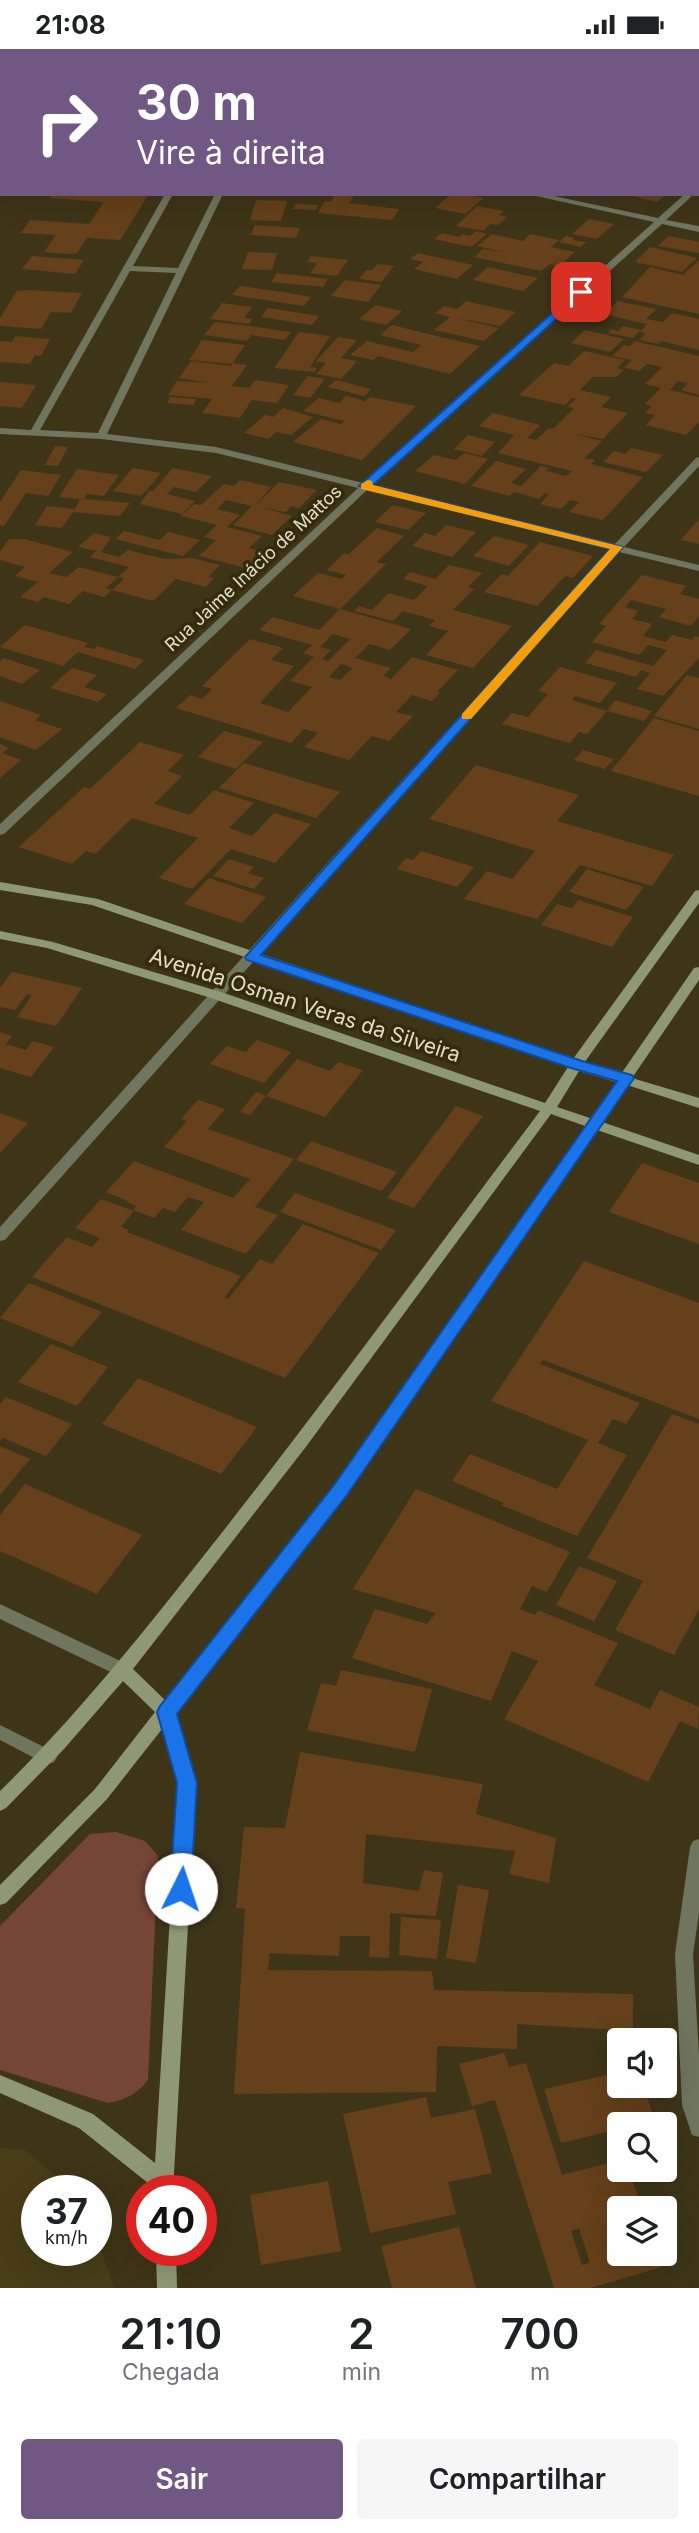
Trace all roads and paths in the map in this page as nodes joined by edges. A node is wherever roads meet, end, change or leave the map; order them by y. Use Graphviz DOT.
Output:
graph roads {
  1 [pos="168,196"];
  2 [pos="218,196"];
  3 [pos="540,196"];
  4 [pos="688,196"];
  5 [pos="660,222"];
  6 [pos="699,229"];
  7 [pos="127,268"];
  8 [pos="180,271"];
  9 [pos="0,431"];
  10 [pos="35,431"];
  11 [pos="101,436"];
  12 [pos="699,460"];
  13 [pos="365,486"];
  14 [pos="618,547"];
  15 [pos="699,568"];
  16 [pos="0,831"];
  17 [pos="0,886"];
  18 [pos="699,894"];
  19 [pos="0,935"];
  20 [pos="252,957"];
  21 [pos="699,971"];
  22 [pos="216,995"];
  23 [pos="576,1065"];
  24 [pos="626,1078"];
  25 [pos="699,1103"];
  26 [pos="548,1108"];
  27 [pos="593,1125"];
  28 [pos="699,1160"];
  29 [pos="0,1237"];
  30 [pos="0,1611"];
  31 [pos="123,1670"];
  32 [pos="166,1712"];
  33 [pos="0,1732"];
  34 [pos="48,1757"];
  35 [pos="0,1803"];
  36 [pos="699,1847"];
  37 [pos="0,1897"];
  38 [pos="0,2084"];
  39 [pos="699,2127"];
  40 [pos="149,2175"];
  41 [pos="163,2175"];
  42 [pos="166,2266"];
  43 [pos="167,2288"];
  1 -- 7 [label="street"];
  2 -- 8 [label="street"];
  3 -- 5 [label="street"];
  4 -- 5 [label="street, Rua Jaime Inácio de Mattos"];
  5 -- 6 [label="street"];
  5 -- 13 [label="street, Rua Jaime Inácio de Mattos"];
  7 -- 8 [label="street"];
  7 -- 10 [label="street"];
  8 -- 11 [label="street"];
  9 -- 10 [label="street"];
  10 -- 11 [label="street"];
  11 -- 13 [label="street"];
  12 -- 14 [label="street"];
  13 -- 14 [label="street"];
  13 -- 16 [label="street, Rua Jaime Inácio de Mattos"];
  14 -- 15 [label="street"];
  14 -- 20 [label="street"];
  17 -- 20 [label="main road, Avenida Osman Veras da Silveira"];
  18 -- 23 [label="main road"];
  19 -- 22 [label="main road, Avenida Osman Veras da Silveira"];
  20 -- 22 [label="street"];
  20 -- 23 [label="main road, Avenida Osman Veras da Silveira"];
  21 -- 24 [label="main road"];
  22 -- 26 [label="main road, Avenida Osman Veras da Silveira"];
  22 -- 29 [label="street"];
  23 -- 24 [label="main road, Avenida Osman Veras da Silveira"];
  23 -- 26 [label="main road"];
  24 -- 25 [label="main road, Avenida Osman Veras da Silveira"];
  24 -- 27 [label="main road"];
  26 -- 27 [label="main road, Avenida Osman Veras da Silveira"];
  26 -- 31 [label="main road"];
  27 -- 28 [label="main road, Avenida Osman Veras da Silveira"];
  27 -- 32 [label="main road"];
  30 -- 31 [label="street"];
  31 -- 32 [label="main road"];
  31 -- 34 [label="main road"];
  32 -- 37 [label="main road"];
  32 -- 41 [label="main road"];
  33 -- 34 [label="street"];
  34 -- 35 [label="main road"];
  36 -- 39 [label="street"];
  38 -- 40 [label="main road"];
  42 -- 43 [label="main road"];
}
